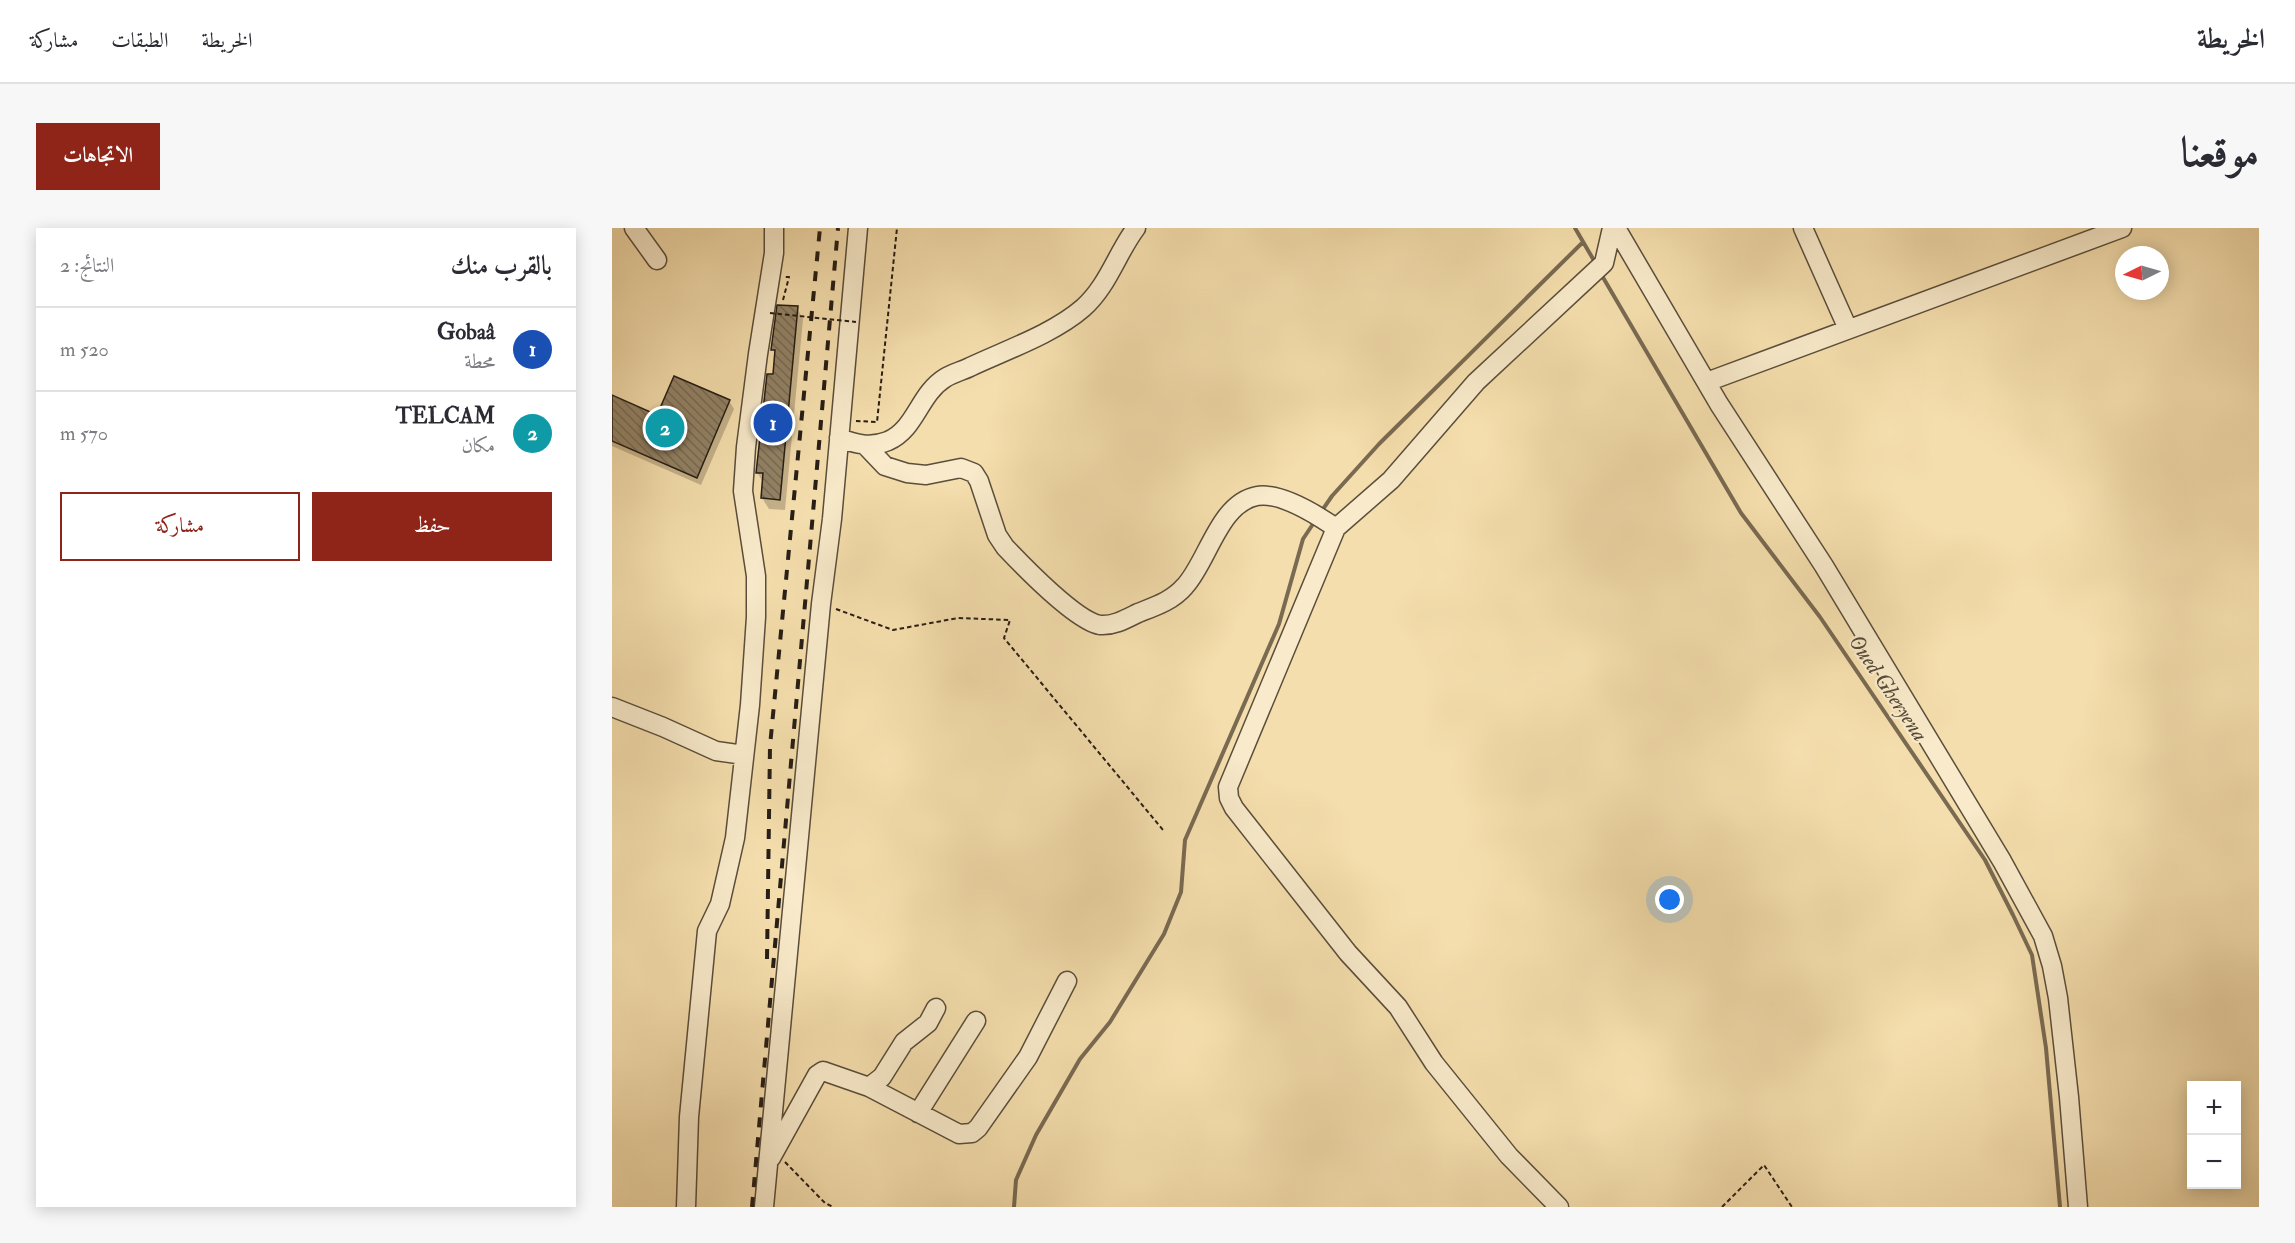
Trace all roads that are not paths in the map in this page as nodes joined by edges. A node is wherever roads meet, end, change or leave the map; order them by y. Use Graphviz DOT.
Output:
graph roads {
  1 [pos="634,228"];
  2 [pos="774,228"];
  3 [pos="858,228"];
  4 [pos="1136,228"];
  5 [pos="1614,228"];
  6 [pos="1803,228"];
  7 [pos="2122,228"];
  8 [pos="657,260"];
  9 [pos="1848,329"];
  10 [pos="1713,380"];
  11 [pos="839,438"];
  12 [pos="866,446"];
  13 [pos="1323,520"];
  14 [pos="618,710"];
  15 [pos="744,755"];
  16 [pos="1067,981"];
  17 [pos="936,1008"];
  18 [pos="976,1021"];
  19 [pos="869,1087"];
  20 [pos="918,1113"];
  21 [pos="771,1159"];
  22 [pos="686,1207"];
  23 [pos="764,1207"];
  24 [pos="1559,1207"];
  25 [pos="2078,1207"];
  1 -- 8 [label="street"];
  2 -- 15 [label="street"];
  3 -- 11 [label="street"];
  4 -- 12 [label="street"];
  5 -- 13 [label="street"];
  5 -- 25 [label="street"];
  6 -- 9 [label="street"];
  7 -- 9 [label="street"];
  9 -- 10 [label="street"];
  11 -- 12 [label="street"];
  11 -- 21 [label="street"];
  12 -- 13 [label="street"];
  13 -- 24 [label="street"];
  14 -- 15 [label="street"];
  15 -- 22 [label="street"];
  16 -- 20 [label="street"];
  17 -- 19 [label="street"];
  18 -- 20 [label="street"];
  19 -- 20 [label="street"];
  19 -- 21 [label="street"];
  21 -- 23 [label="street"];
}
